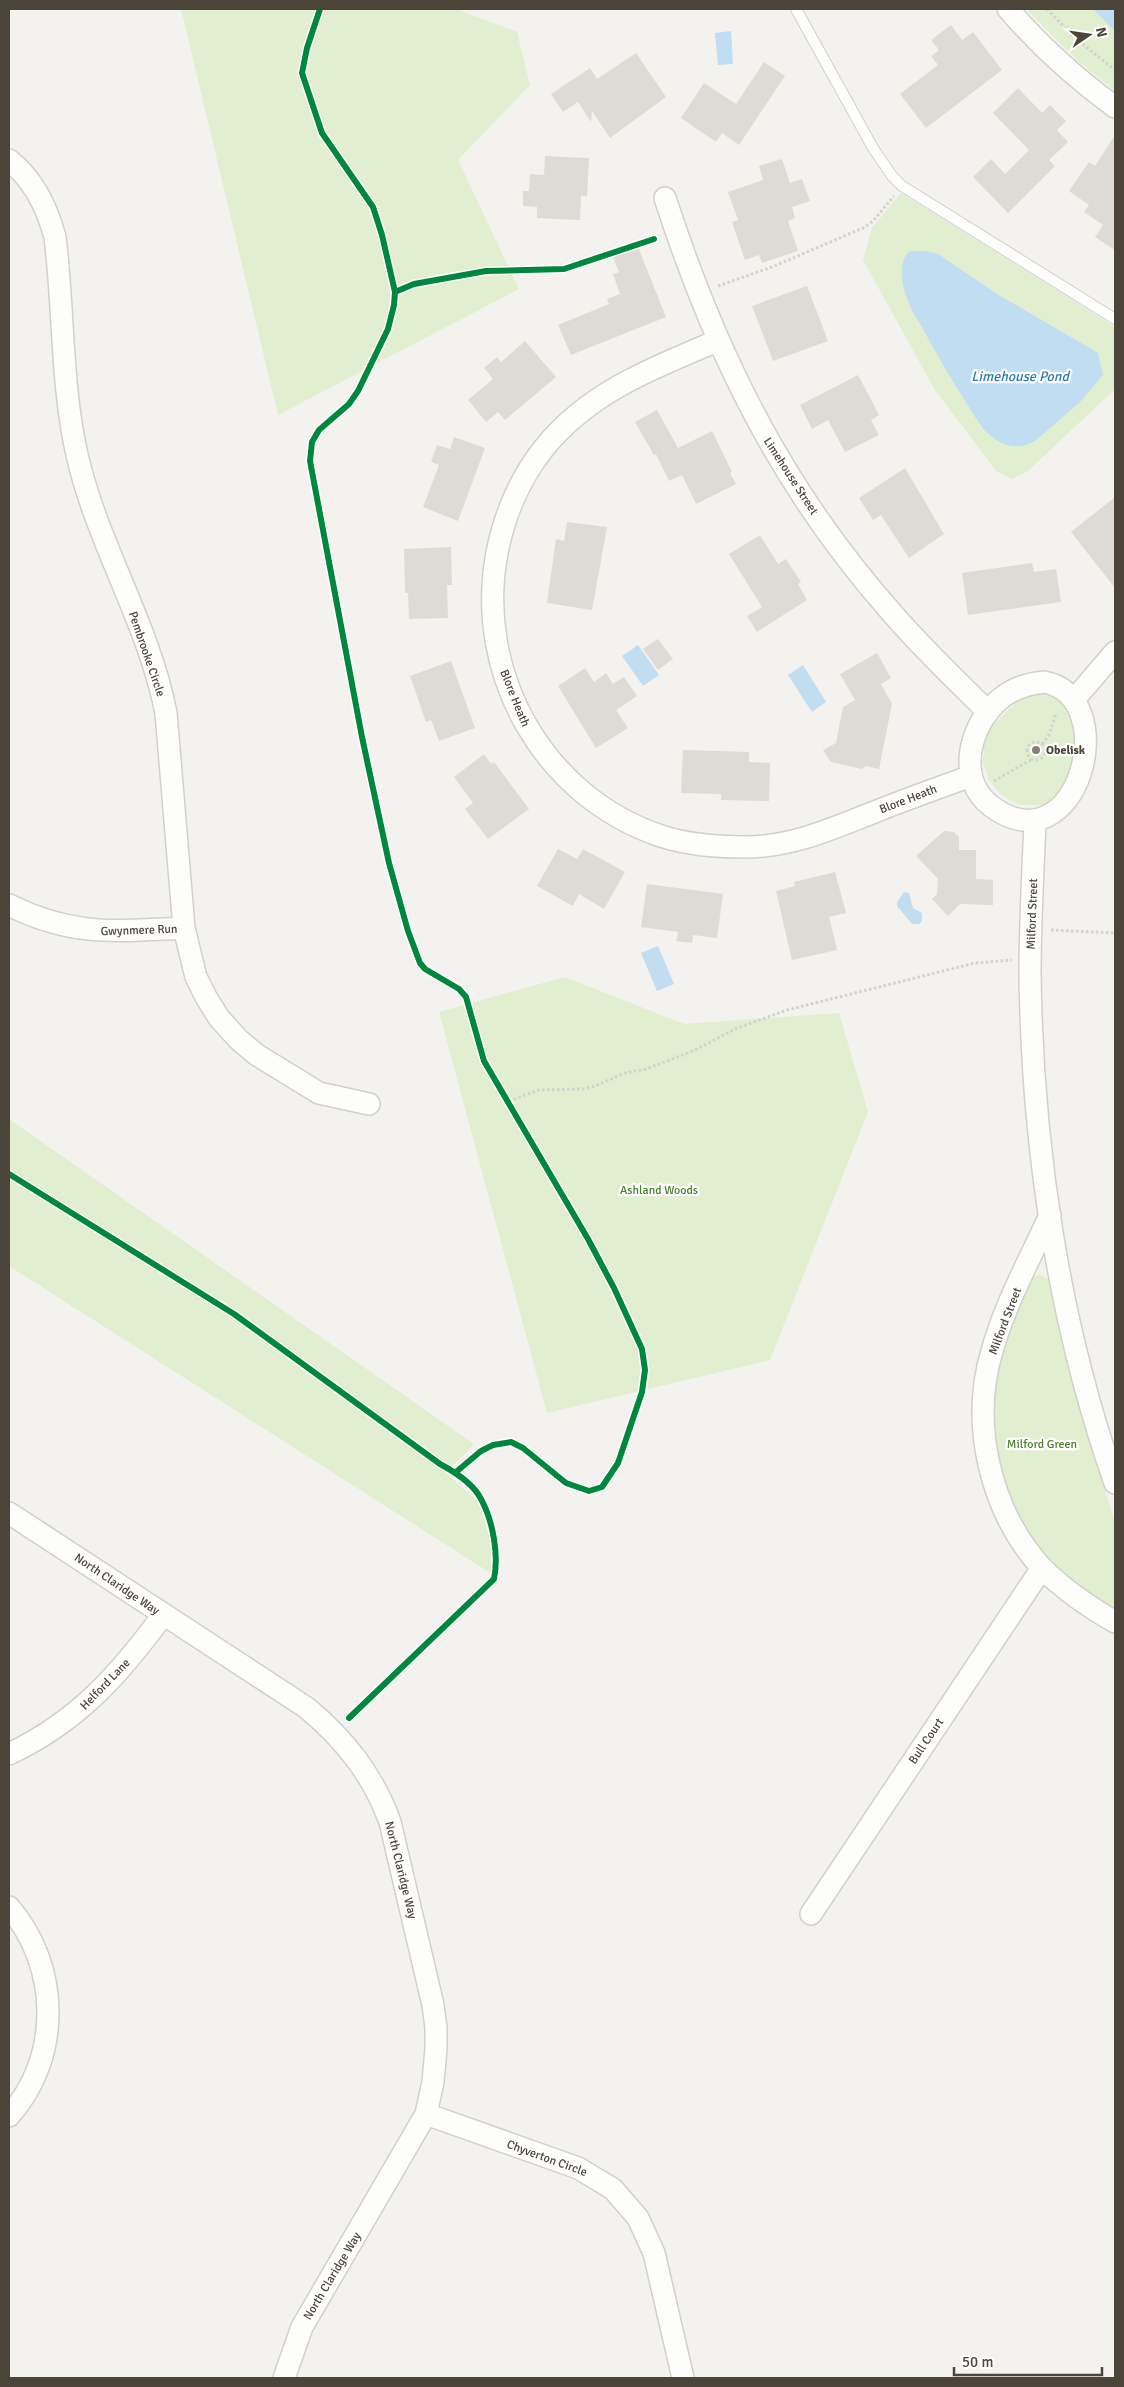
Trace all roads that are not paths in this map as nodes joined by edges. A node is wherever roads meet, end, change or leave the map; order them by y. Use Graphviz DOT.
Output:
graph roads {
  1 [pos="796,9"];
  2 [pos="1008,9"];
  3 [pos="1115,106"];
  4 [pos="9,160"];
  5 [pos="666,198"];
  6 [pos="1115,319"];
  7 [pos="717,340"];
  8 [pos="1115,652"];
  9 [pos="1080,694"];
  10 [pos="988,710"];
  11 [pos="980,779"];
  12 [pos="1035,822"];
  13 [pos="9,905"];
  14 [pos="184,928"];
  15 [pos="369,1104"];
  16 [pos="1050,1215"];
  17 [pos="1115,1483"];
  18 [pos="9,1513"];
  19 [pos="1042,1568"];
  20 [pos="163,1615"];
  21 [pos="1115,1622"];
  22 [pos="9,1754"];
  23 [pos="9,1907"];
  24 [pos="810,1914"];
  25 [pos="426,2114"];
  26 [pos="9,2116"];
  27 [pos="284,2378"];
  28 [pos="683,2378"];
  1 -- 6 [label="lane"];
  2 -- 3 [label="street"];
  4 -- 14 [label="street, Pembrooke Circle"];
  5 -- 7 [label="street, Limehouse Street"];
  7 -- 10 [label="street, Limehouse Street"];
  7 -- 11 [label="street, Blore Heath"];
  8 -- 9 [label="street"];
  9 -- 10 [label="street"];
  9 -- 12 [label="street"];
  10 -- 11 [label="street"];
  11 -- 12 [label="street"];
  12 -- 16 [label="street, Milford Street"];
  13 -- 14 [label="street, Gwynmere Run"];
  14 -- 15 [label="street, Pembrooke Circle"];
  16 -- 17 [label="street, Milford Street"];
  16 -- 19 [label="street, Milford Street"];
  18 -- 20 [label="street, North Claridge Way"];
  19 -- 21 [label="street, Milford Street"];
  19 -- 24 [label="street, Bull Court"];
  20 -- 22 [label="street, Helford Lane"];
  20 -- 25 [label="street, North Claridge Way"];
  23 -- 26 [label="street"];
  25 -- 27 [label="street, North Claridge Way"];
  25 -- 28 [label="street, Chyverton Circle"];
}
